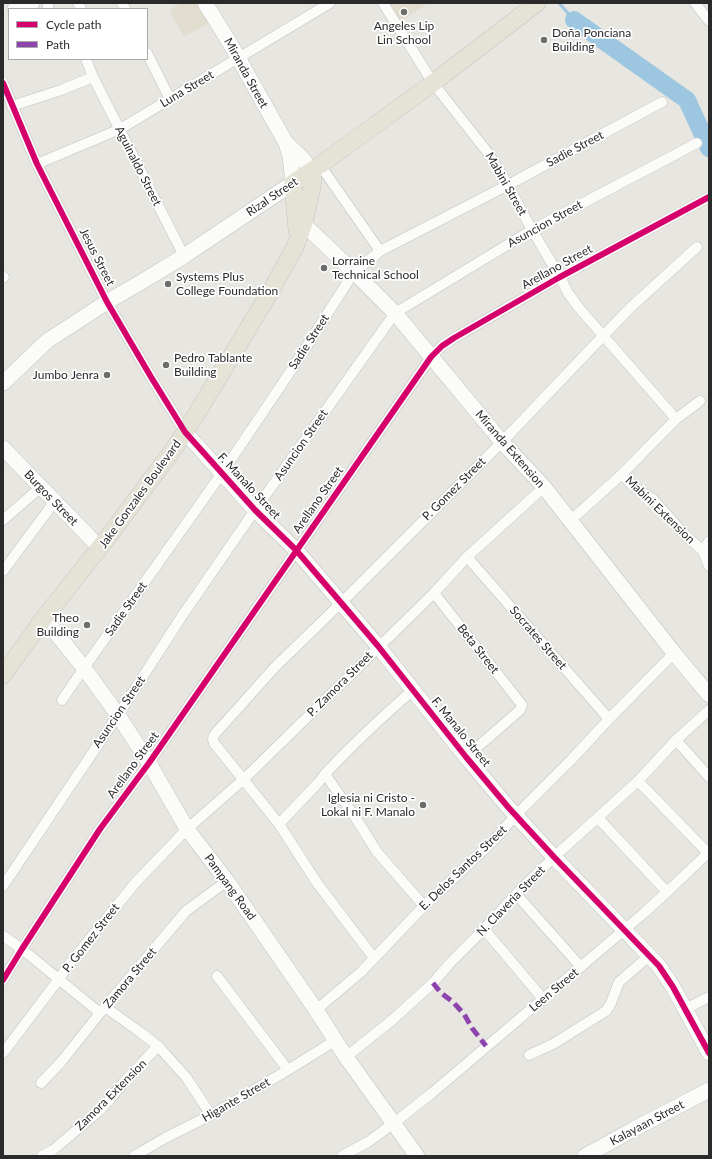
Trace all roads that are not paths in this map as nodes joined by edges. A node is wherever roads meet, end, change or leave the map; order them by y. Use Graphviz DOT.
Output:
graph roads {
  1 [pos="32,3"];
  2 [pos="205,3"];
  3 [pos="330,3"];
  4 [pos="383,3"];
  5 [pos="538,3"];
  6 [pos="695,3"];
  7 [pos="18,8"];
  8 [pos="709,21"];
  9 [pos="148,55"];
  10 [pos="237,58"];
  11 [pos="86,60"];
  12 [pos="93,76"];
  13 [pos="3,83"];
  14 [pos="433,83"];
  15 [pos="170,100"];
  16 [pos="662,102"];
  17 [pos="12,106"];
  18 [pos="120,130"];
  19 [pos="286,143"];
  20 [pos="698,144"];
  21 [pos="37,164"];
  22 [pos="316,168"];
  23 [pos="293,183"];
  24 [pos="508,185"];
  25 [pos="709,197"];
  26 [pos="300,220"];
  27 [pos="532,230"];
  28 [pos="697,247"];
  29 [pos="380,251"];
  30 [pos="184,256"];
  31 [pos="354,272"];
  32 [pos="560,277"];
  33 [pos="107,302"];
  34 [pos="395,313"];
  35 [pos="602,336"];
  36 [pos="431,357"];
  37 [pos="3,382"];
  38 [pos="700,401"];
  39 [pos="676,419"];
  40 [pos="185,432"];
  41 [pos="502,442"];
  42 [pos="3,448"];
  43 [pos="222,474"];
  44 [pos="622,474"];
  45 [pos="41,487"];
  46 [pos="544,487"];
  47 [pos="55,501"];
  48 [pos="255,510"];
  49 [pos="3,520"];
  50 [pos="570,521"];
  51 [pos="709,541"];
  52 [pos="100,548"];
  53 [pos="296,550"];
  54 [pos="703,551"];
  55 [pos="467,557"];
  56 [pos="709,566"];
  57 [pos="3,571"];
  58 [pos="434,593"];
  59 [pos="341,603"];
  60 [pos="44,618"];
  61 [pos="378,646"];
  62 [pos="674,653"];
  63 [pos="84,668"];
  64 [pos="3,675"];
  65 [pos="413,690"];
  66 [pos="709,695"];
  67 [pos="62,700"];
  68 [pos="709,710"];
  69 [pos="118,715"];
  70 [pos="609,719"];
  71 [pos="676,740"];
  72 [pos="466,757"];
  73 [pos="149,763"];
  74 [pos="325,774"];
  75 [pos="709,777"];
  76 [pos="244,779"];
  77 [pos="638,781"];
  78 [pos="516,815"];
  79 [pos="598,818"];
  80 [pos="279,824"];
  81 [pos="187,829"];
  82 [pos="708,852"];
  83 [pos="554,857"];
  84 [pos="227,881"];
  85 [pos="3,886"];
  86 [pos="668,892"];
  87 [pos="516,894"];
  88 [pos="424,906"];
  89 [pos="484,929"];
  90 [pos="624,930"];
  91 [pos="3,936"];
  92 [pos="22,950"];
  93 [pos="649,956"];
  94 [pos="374,958"];
  95 [pos="581,967"];
  96 [pos="217,976"];
  97 [pos="59,979"];
  98 [pos="3,980"];
  99 [pos="709,997"];
  100 [pos="543,999"];
  101 [pos="685,1009"];
  102 [pos="102,1010"];
  103 [pos="316,1010"];
  104 [pos="336,1040"];
  105 [pos="158,1046"];
  106 [pos="3,1053"];
  107 [pos="709,1053"];
  108 [pos="529,1055"];
  109 [pos="346,1057"];
  110 [pos="288,1070"];
  111 [pos="41,1082"];
  112 [pos="709,1090"];
  113 [pos="211,1115"];
  114 [pos="394,1123"];
  115 [pos="42,1156"];
  116 [pos="134,1156"];
  117 [pos="342,1156"];
  118 [pos="417,1156"];
  119 [pos="585,1156"];
  1 -- 7 [label="street"];
  2 -- 10 [label="street, Miranda Street"];
  3 -- 10 [label="street, Luna Street"];
  4 -- 14 [label="street, Mabini Street"];
  5 -- 14 [label="main road, Rizal Street"];
  6 -- 8 [label="street"];
  9 -- 15 [label="street"];
  10 -- 15 [label="street, Luna Street"];
  10 -- 19 [label="street, Miranda Street"];
  11 -- 12 [label="street, Aguinaldo Street"];
  12 -- 17 [label="street"];
  12 -- 18 [label="street, Aguinaldo Street"];
  13 -- 17 [label="street, Jesus Street"];
  14 -- 22 [label="main road, Rizal Street"];
  14 -- 24 [label="street, Mabini Street"];
  15 -- 18 [label="street, Luna Street"];
  16 -- 24 [label="street, Sadie Street"];
  17 -- 21 [label="street, Jesus Street"];
  18 -- 21 [label="street, Luna Street"];
  18 -- 30 [label="street, Aguinaldo Street"];
  19 -- 22 [label="street, Miranda Street"];
  19 -- 23 [label="street, Miranda Street"];
  20 -- 27 [label="street, Asuncion Street"];
  21 -- 33 [label="street, Jesus Street"];
  22 -- 23 [label="main road, Rizal Street"];
  22 -- 26 [label="main road, Jake Gonzales Boulevard"];
  22 -- 29 [label="street"];
  23 -- 26 [label="main road, Jake Gonzales Boulevard"];
  23 -- 30 [label="street, Rizal Street"];
  24 -- 27 [label="street, Mabini Street"];
  24 -- 29 [label="street, Sadie Street"];
  25 -- 32 [label="street, Arellano Street"];
  26 -- 31 [label="street, Miranda Extension"];
  26 -- 40 [label="main road, Jake Gonzales Boulevard"];
  27 -- 32 [label="street, Mabini Street"];
  27 -- 34 [label="street, Asuncion Street"];
  28 -- 35 [label="street, P. Gomez Street"];
  29 -- 31 [label="street, Sadie Street"];
  30 -- 33 [label="street, Rizal Street"];
  31 -- 34 [label="street, Miranda Extension"];
  31 -- 43 [label="street, Sadie Street"];
  32 -- 35 [label="street, Mabini Street"];
  32 -- 36 [label="street, Arellano Street"];
  33 -- 37 [label="street, Rizal Street"];
  33 -- 40 [label="street, Jesus Street"];
  34 -- 36 [label="street, Miranda Extension"];
  34 -- 48 [label="street, Asuncion Street"];
  35 -- 39 [label="street, Mabini Street"];
  35 -- 41 [label="street, P. Gomez Street"];
  36 -- 41 [label="street, Miranda Extension"];
  36 -- 53 [label="street, Arellano Street"];
  38 -- 39 [label="street, Mabini Extension"];
  39 -- 44 [label="street, Mabini Extension"];
  40 -- 43 [label="street, F. Manalo Street"];
  40 -- 52 [label="main road, Jake Gonzales Boulevard"];
  41 -- 46 [label="street, Miranda Extension"];
  41 -- 59 [label="street, P. Gomez Street"];
  42 -- 45 [label="street, Burgos Street"];
  43 -- 48 [label="street, F. Manalo Street"];
  43 -- 63 [label="street, Sadie Street"];
  44 -- 50 [label="street, Mabini Extension"];
  44 -- 54 [label="street, Mabini Extension"];
  45 -- 47 [label="street, Burgos Street"];
  45 -- 49 [label="street"];
  46 -- 50 [label="street, Miranda Extension"];
  46 -- 55 [label="street, P. Zamora Street"];
  47 -- 52 [label="street, Burgos Street"];
  47 -- 57 [label="street"];
  48 -- 53 [label="street, F. Manalo Street"];
  48 -- 69 [label="street, Asuncion Street"];
  50 -- 62 [label="street, Miranda Extension"];
  51 -- 54 [label="street"];
  52 -- 60 [label="main road, Jake Gonzales Boulevard"];
  53 -- 59 [label="street, F. Manalo Street"];
  53 -- 73 [label="street, Arellano Street"];
  54 -- 56 [label="street, Mabini Extension"];
  55 -- 58 [label="street, P. Zamora Street"];
  55 -- 70 [label="street, Socrates Street"];
  58 -- 61 [label="street, P. Zamora Street"];
  58 -- 72 [label="street, Beta Street"];
  59 -- 61 [label="street, F. Manalo Street"];
  59 -- 76 [label="street, P. Gomez Street"];
  60 -- 63 [label="street, Pampang Road"];
  60 -- 64 [label="main road, Jake Gonzales Boulevard"];
  61 -- 65 [label="street, F. Manalo Street"];
  61 -- 76 [label="street, P. Zamora Street"];
  62 -- 66 [label="street, Miranda Extension"];
  62 -- 70 [label="street, E. Delos Santos Street"];
  63 -- 67 [label="street, Sadie Street"];
  63 -- 69 [label="street, Pampang Road"];
  65 -- 72 [label="street, F. Manalo Street"];
  65 -- 74 [label="street"];
  68 -- 71 [label="street, N. Claveria Street"];
  69 -- 73 [label="street, Pampang Road"];
  69 -- 85 [label="street, Asuncion Street"];
  70 -- 78 [label="street, E. Delos Santos Street"];
  71 -- 75 [label="street"];
  71 -- 77 [label="street, N. Claveria Street"];
  72 -- 78 [label="street, F. Manalo Street"];
  73 -- 81 [label="street, Pampang Road"];
  73 -- 92 [label="street, Arellano Street"];
  74 -- 80 [label="street"];
  74 -- 88 [label="street"];
  76 -- 80 [label="street"];
  76 -- 81 [label="street, P. Zamora Street"];
  77 -- 79 [label="street, N. Claveria Street"];
  77 -- 82 [label="street"];
  78 -- 83 [label="street, F. Manalo Street"];
  78 -- 88 [label="street, E. Delos Santos Street"];
  79 -- 83 [label="street, N. Claveria Street"];
  79 -- 86 [label="street"];
  80 -- 94 [label="street"];
  81 -- 84 [label="street, Pampang Road"];
  81 -- 97 [label="street, P. Gomez Street"];
  82 -- 86 [label="street, Leen Street"];
  83 -- 87 [label="street, N. Claveria Street"];
  83 -- 90 [label="street, F. Manalo Street"];
  84 -- 102 [label="street, Zamora Street"];
  84 -- 103 [label="street, Pampang Road"];
  86 -- 90 [label="street, Leen Street"];
  87 -- 89 [label="street, N. Claveria Street"];
  87 -- 95 [label="street"];
  88 -- 94 [label="street, E. Delos Santos Street"];
  89 -- 100 [label="street"];
  89 -- 109 [label="street, N. Claveria Street"];
  90 -- 93 [label="street, F. Manalo Street"];
  90 -- 95 [label="street, Leen Street"];
  91 -- 92 [label="street"];
  92 -- 97 [label="street"];
  92 -- 98 [label="street, Arellano Street"];
  93 -- 101 [label="street, F. Manalo Street"];
  93 -- 108 [label="street"];
  94 -- 103 [label="street, E. Delos Santos Street"];
  95 -- 100 [label="street, Leen Street"];
  96 -- 110 [label="street"];
  97 -- 102 [label="street"];
  97 -- 106 [label="street, P. Gomez Street"];
  99 -- 101 [label="street"];
  100 -- 114 [label="street, Leen Street"];
  101 -- 107 [label="street, F. Manalo Street"];
  102 -- 105 [label="street"];
  102 -- 111 [label="street, Zamora Street"];
  103 -- 104 [label="street, Pampang Road"];
  104 -- 109 [label="street, Pampang Road"];
  104 -- 110 [label="street, Higante Street"];
  105 -- 113 [label="street"];
  105 -- 115 [label="street, Zamora Extension"];
  109 -- 114 [label="street, Pampang Road"];
  110 -- 113 [label="street, Higante Street"];
  112 -- 119 [label="street, Kalayaan Street"];
  113 -- 116 [label="street, Higante Street"];
  114 -- 117 [label="street, Leen Street"];
  114 -- 118 [label="street, Pampang Road"];
}
